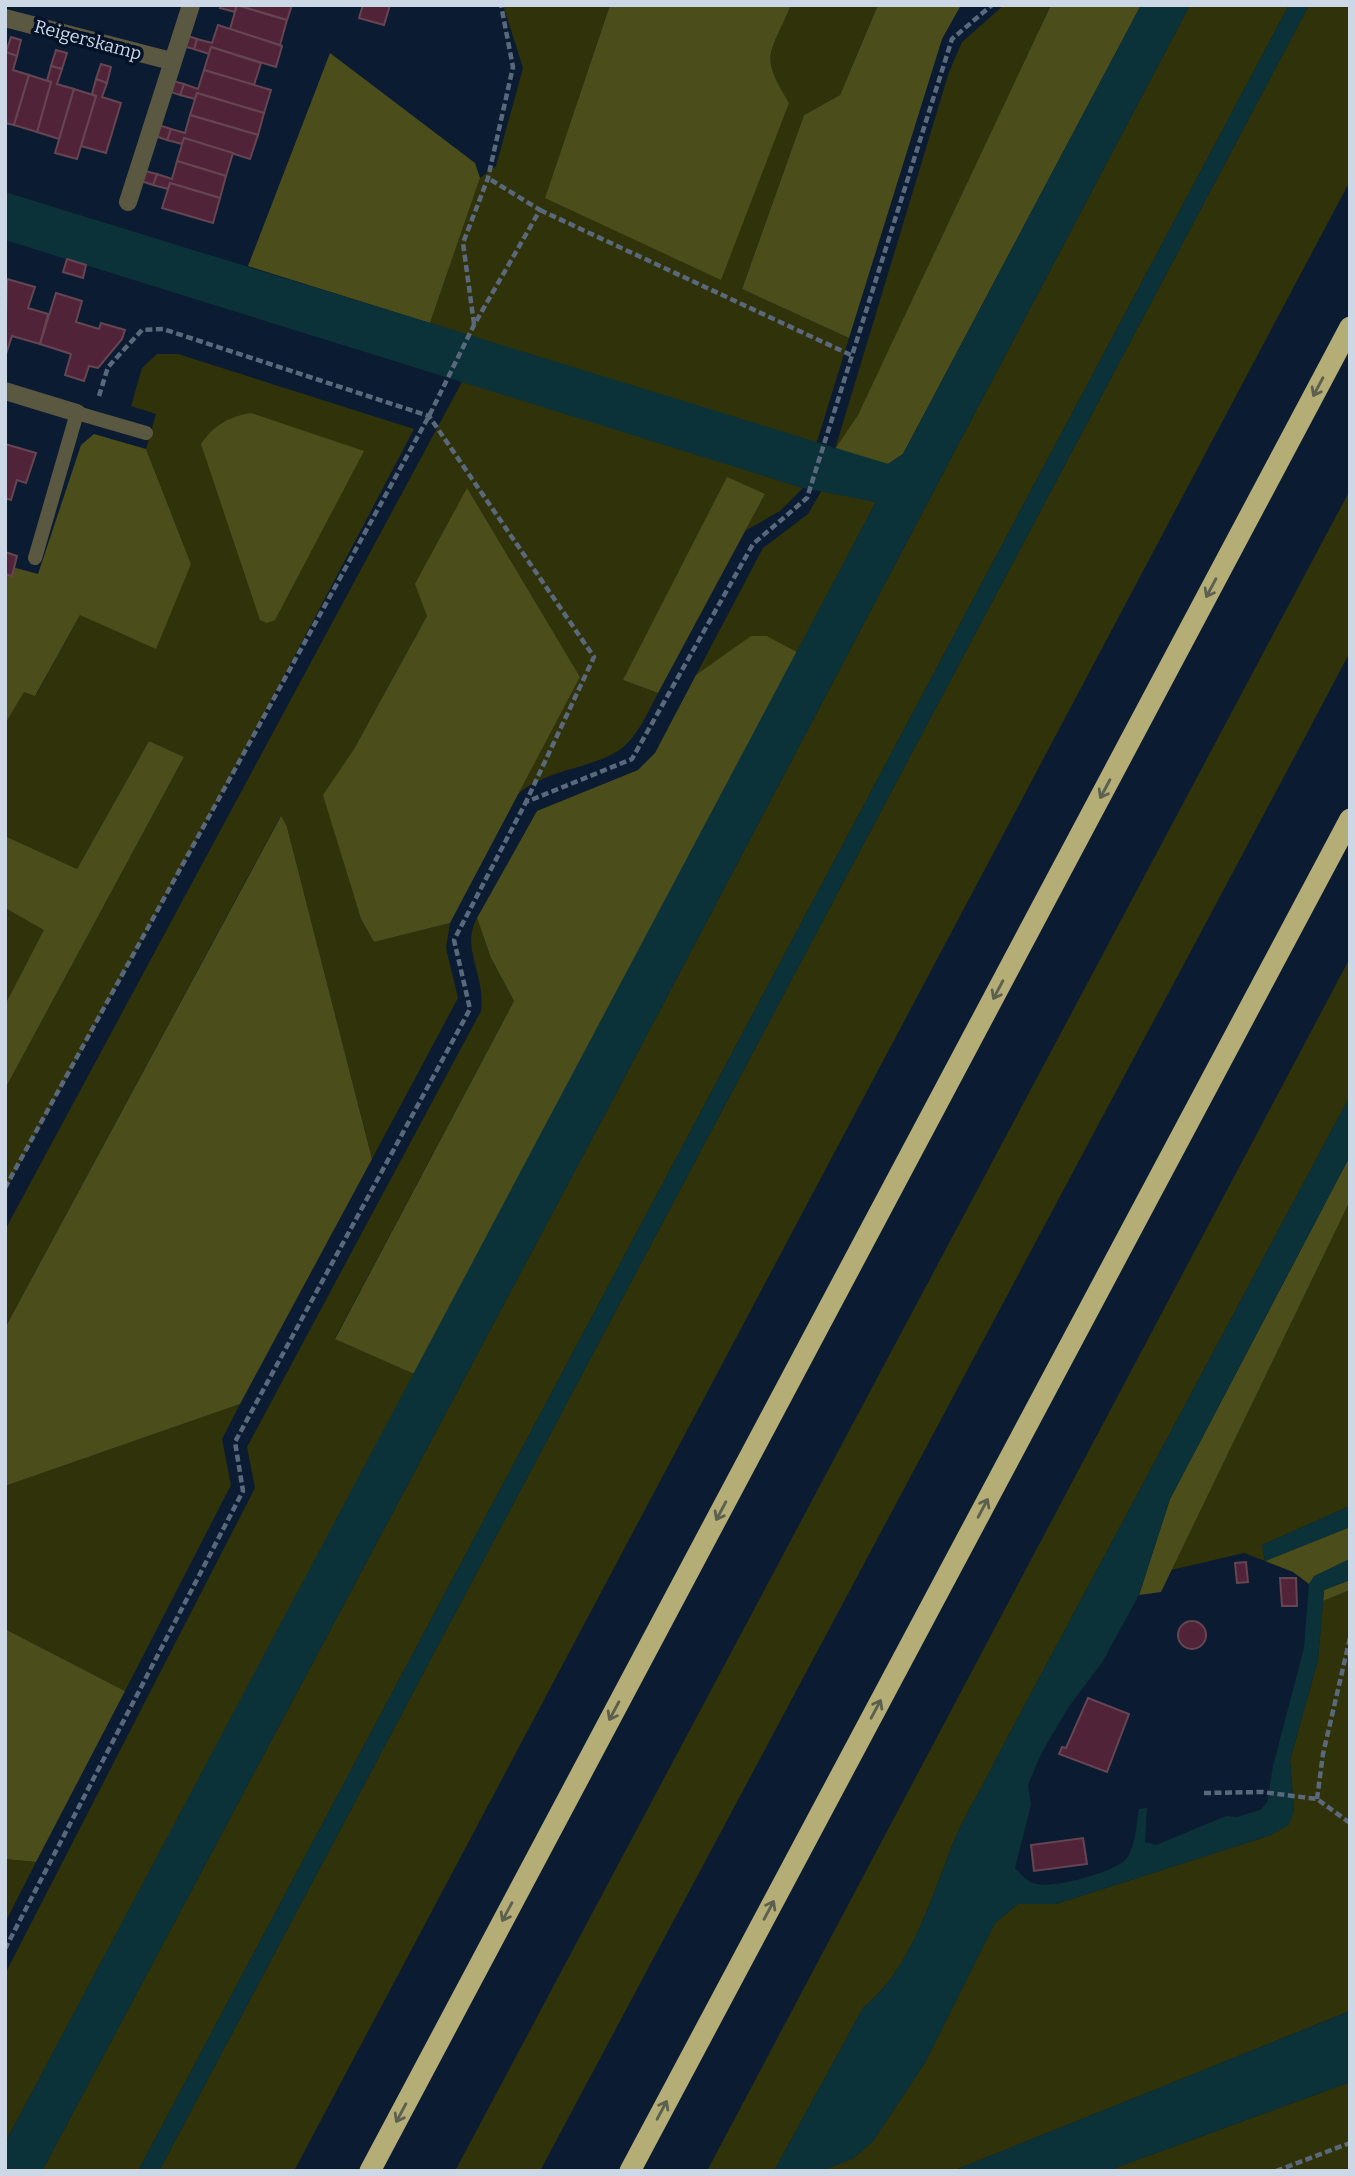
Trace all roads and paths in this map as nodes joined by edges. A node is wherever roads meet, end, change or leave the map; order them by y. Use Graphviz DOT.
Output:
graph roads {
  1 [pos="191,5"];
  2 [pos="500,5"];
  3 [pos="992,5"];
  4 [pos="5,18"];
  5 [pos="171,61"];
  6 [pos="488,178"];
  7 [pos="128,202"];
  8 [pos="540,210"];
  9 [pos="474,325"];
  10 [pos="1350,327"];
  11 [pos="853,356"];
  12 [pos="5,391"];
  13 [pos="85,415"];
  14 [pos="429,416"];
  15 [pos="146,433"];
  16 [pos="35,558"];
  17 [pos="526,802"];
  18 [pos="1350,819"];
  19 [pos="5,1188"];
  20 [pos="1350,1638"];
  21 [pos="1204,1793"];
  22 [pos="1318,1799"];
  23 [pos="1350,1823"];
  24 [pos="5,1948"];
  25 [pos="1350,2143"];
  26 [pos="370,2171"];
  27 [pos="630,2171"];
  28 [pos="1276,2171"];
  1 -- 5 [label="street"];
  2 -- 6 [label="path"];
  3 -- 11 [label="path"];
  4 -- 5 [label="street, Reigerskamp"];
  5 -- 7 [label="street"];
  6 -- 8 [label="path"];
  6 -- 9 [label="path"];
  8 -- 9 [label="path"];
  8 -- 11 [label="path"];
  9 -- 14 [label="path"];
  10 -- 26 [label="highway, one-way"];
  11 -- 17 [label="path"];
  12 -- 13 [label="street"];
  13 -- 14 [label="path"];
  13 -- 15 [label="lane"];
  13 -- 16 [label="lane"];
  14 -- 17 [label="path"];
  14 -- 19 [label="path"];
  17 -- 24 [label="path"];
  27 -- 18 [label="highway, one-way"];
  20 -- 22 [label="path"];
  21 -- 22 [label="path"];
  22 -- 23 [label="path"];
  25 -- 28 [label="path"];
}
